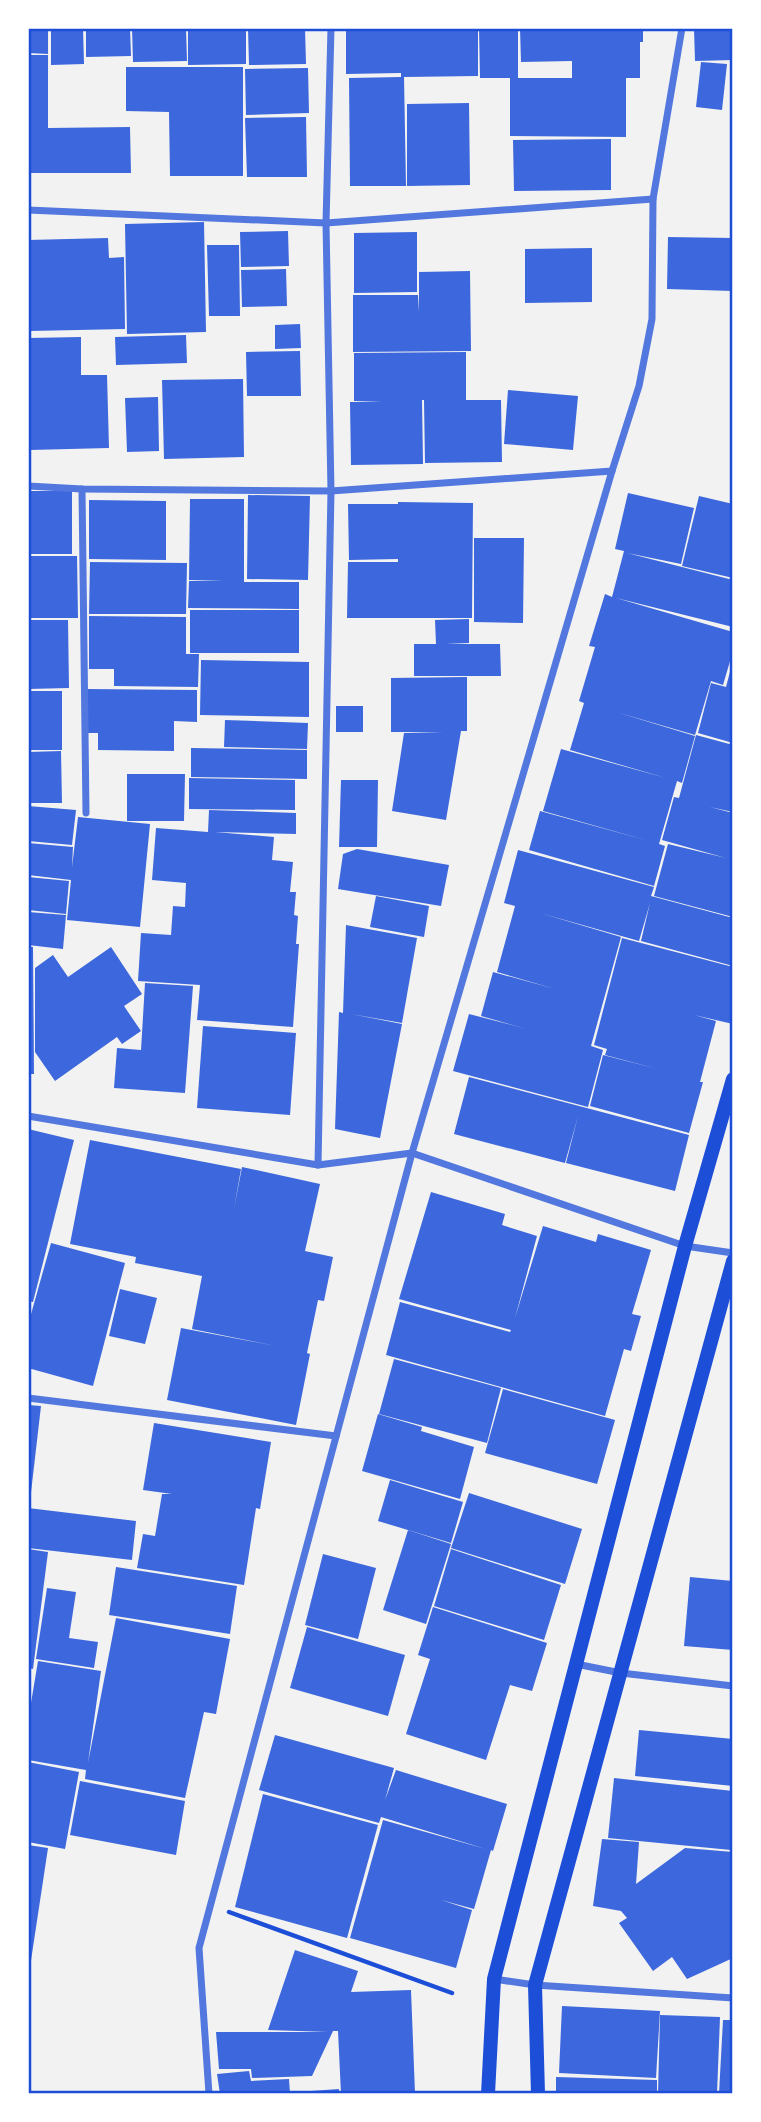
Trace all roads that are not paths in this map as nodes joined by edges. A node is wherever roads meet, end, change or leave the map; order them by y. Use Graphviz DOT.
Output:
graph roads {
  1 [pos="331,28"];
  2 [pos="682,28"];
  3 [pos="653,199"];
  4 [pos="28,210"];
  5 [pos="326,223"];
  6 [pos="612,471"];
  7 [pos="28,486"];
  8 [pos="82,489"];
  9 [pos="331,491"];
  10 [pos="86,813"];
  11 [pos="733,1079"];
  12 [pos="28,1116"];
  13 [pos="412,1153"];
  14 [pos="318,1165"];
  15 [pos="685,1246"];
  16 [pos="733,1253"];
  17 [pos="733,1261"];
  18 [pos="28,1398"];
  19 [pos="336,1436"];
  20 [pos="576,1664"];
  21 [pos="621,1674"];
  22 [pos="733,1686"];
  23 [pos="494,1979"];
  24 [pos="535,1985"];
  25 [pos="733,1998"];
  26 [pos="209,2094"];
  27 [pos="488,2094"];
  28 [pos="538,2094"];
  1 -- 5 [label="street"];
  2 -- 3 [label="street"];
  3 -- 5 [label="street"];
  3 -- 6 [label="street"];
  4 -- 5 [label="street"];
  5 -- 9 [label="street"];
  6 -- 9 [label="street"];
  6 -- 13 [label="street"];
  7 -- 8 [label="street"];
  8 -- 9 [label="street"];
  8 -- 10 [label="street"];
  9 -- 14 [label="street"];
  11 -- 15 [label="main road"];
  12 -- 14 [label="street"];
  13 -- 14 [label="street"];
  13 -- 15 [label="street"];
  13 -- 19 [label="street"];
  15 -- 16 [label="street"];
  15 -- 20 [label="main road"];
  17 -- 21 [label="main road"];
  18 -- 19 [label="street"];
  19 -- 26 [label="street"];
  20 -- 21 [label="street"];
  20 -- 23 [label="main road"];
  21 -- 22 [label="street"];
  21 -- 24 [label="main road"];
  23 -- 24 [label="street"];
  23 -- 27 [label="main road"];
  24 -- 25 [label="street"];
  24 -- 28 [label="main road"];
}
